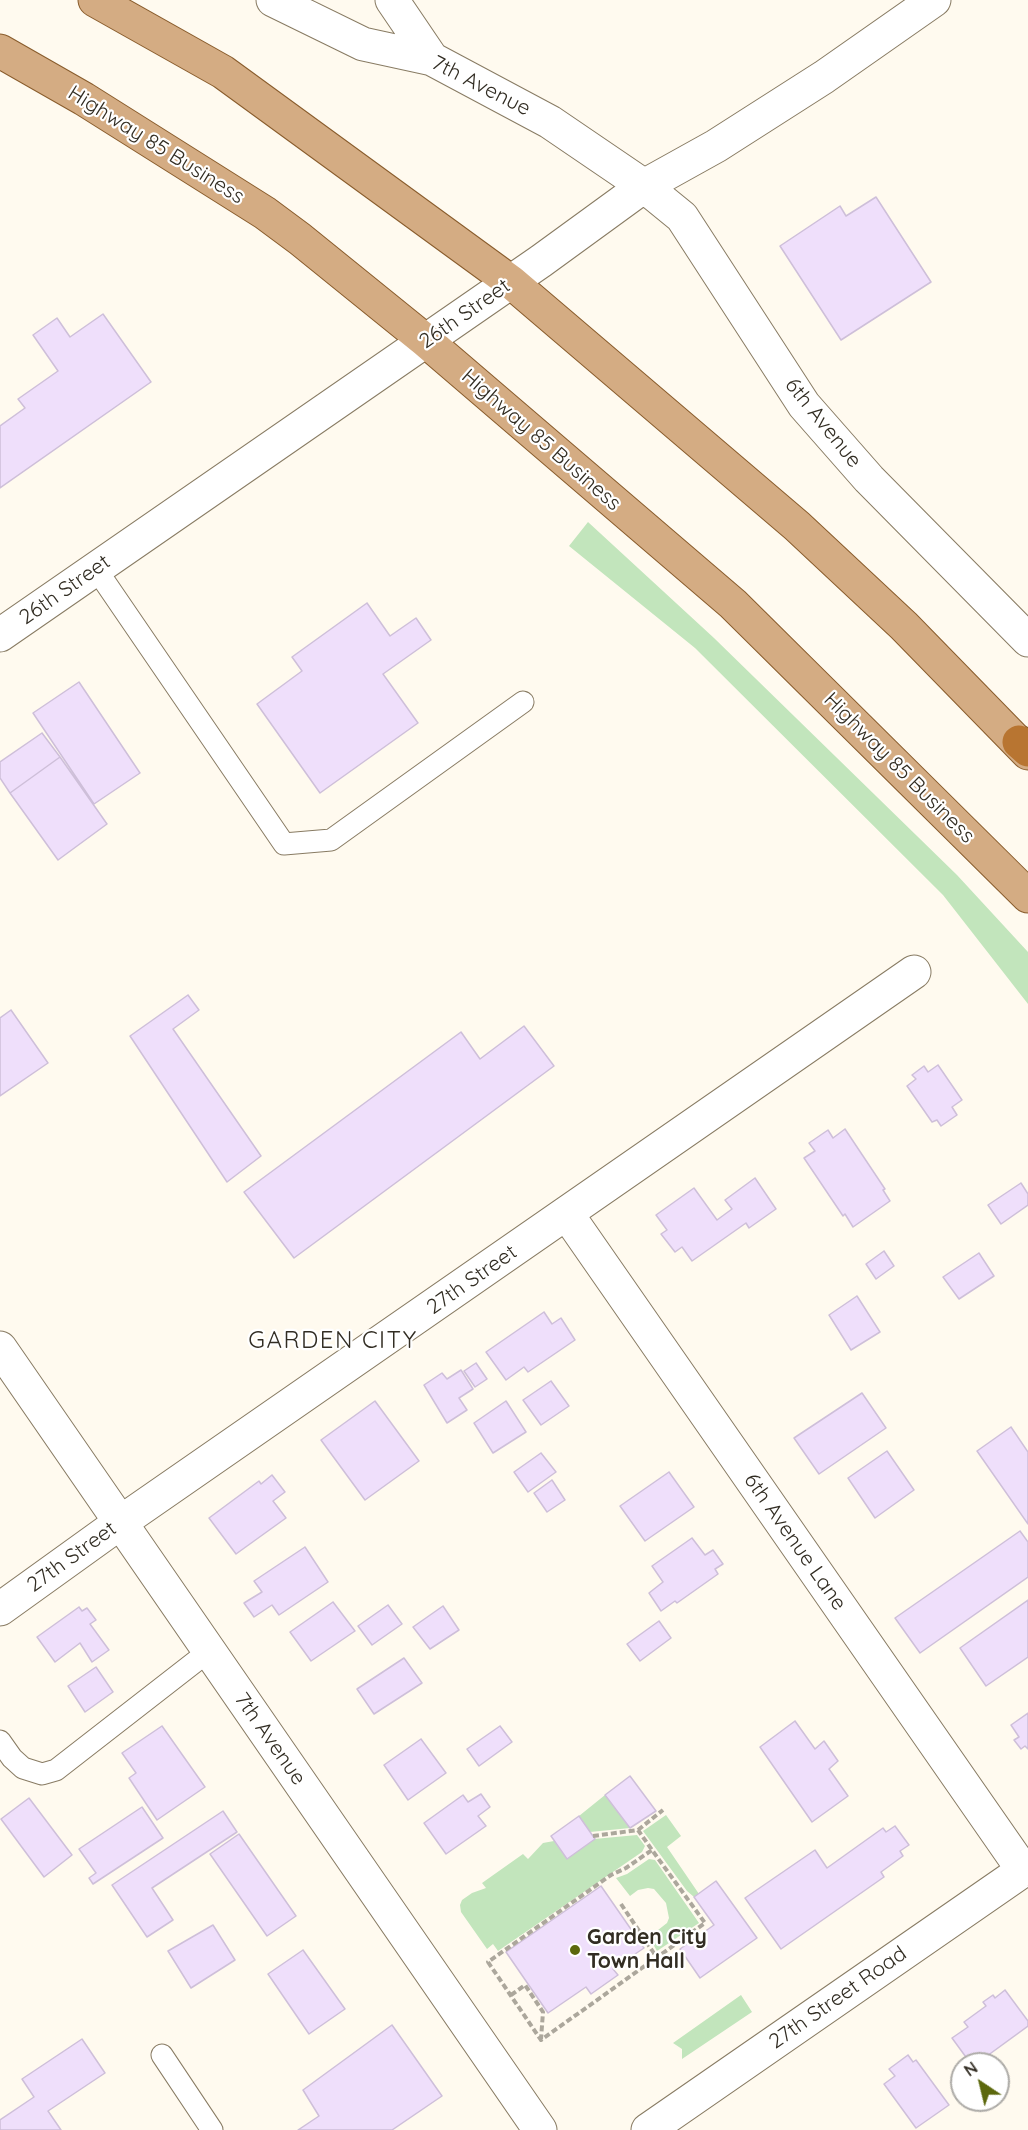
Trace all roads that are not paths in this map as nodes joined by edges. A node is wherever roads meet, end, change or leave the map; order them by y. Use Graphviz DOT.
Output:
graph roads {
  1 [pos="95,0"];
  2 [pos="273,0"];
  3 [pos="392,0"];
  4 [pos="934,0"];
  5 [pos="0,51"];
  6 [pos="432,59"];
  7 [pos="644,186"];
  8 [pos="511,282"];
  9 [pos="426,341"];
  10 [pos="96,569"];
  11 [pos="0,635"];
  12 [pos="1028,640"];
  13 [pos="523,702"];
  14 [pos="1025,748"];
  15 [pos="1028,896"];
  16 [pos="914,972"];
  17 [pos="567,1214"];
  18 [pos="0,1348"];
  19 [pos="121,1522"];
  20 [pos="0,1609"];
  21 [pos="210,1651"];
  22 [pos="0,1741"];
  23 [pos="1026,1868"];
  24 [pos="162,2055"];
  25 [pos="212,2130"];
  26 [pos="540,2130"];
  27 [pos="648,2130"];
  1 -- 8 [label="main road"];
  2 -- 6 [label="street, 7th Avenue"];
  3 -- 6 [label="street"];
  4 -- 7 [label="street, 26th Street"];
  5 -- 9 [label="main road, Highway 85 Business"];
  6 -- 7 [label="street, 7th Avenue"];
  7 -- 8 [label="street, 26th Street"];
  7 -- 12 [label="street, 6th Avenue"];
  8 -- 9 [label="street, 26th Street"];
  8 -- 14 [label="main road"];
  9 -- 10 [label="street, 26th Street"];
  9 -- 15 [label="main road, Highway 85 Business"];
  10 -- 11 [label="street, 26th Street"];
  10 -- 13 [label="lane"];
  16 -- 17 [label="street, 27th Street"];
  17 -- 19 [label="street, 27th Street"];
  17 -- 23 [label="street, 6th Avenue Lane"];
  18 -- 19 [label="street, 7th Avenue"];
  19 -- 20 [label="street, 27th Street"];
  19 -- 21 [label="street, 7th Avenue"];
  21 -- 22 [label="lane"];
  21 -- 26 [label="street, 7th Avenue"];
  23 -- 27 [label="street, 27th Street Road"];
  24 -- 25 [label="lane"];
}
